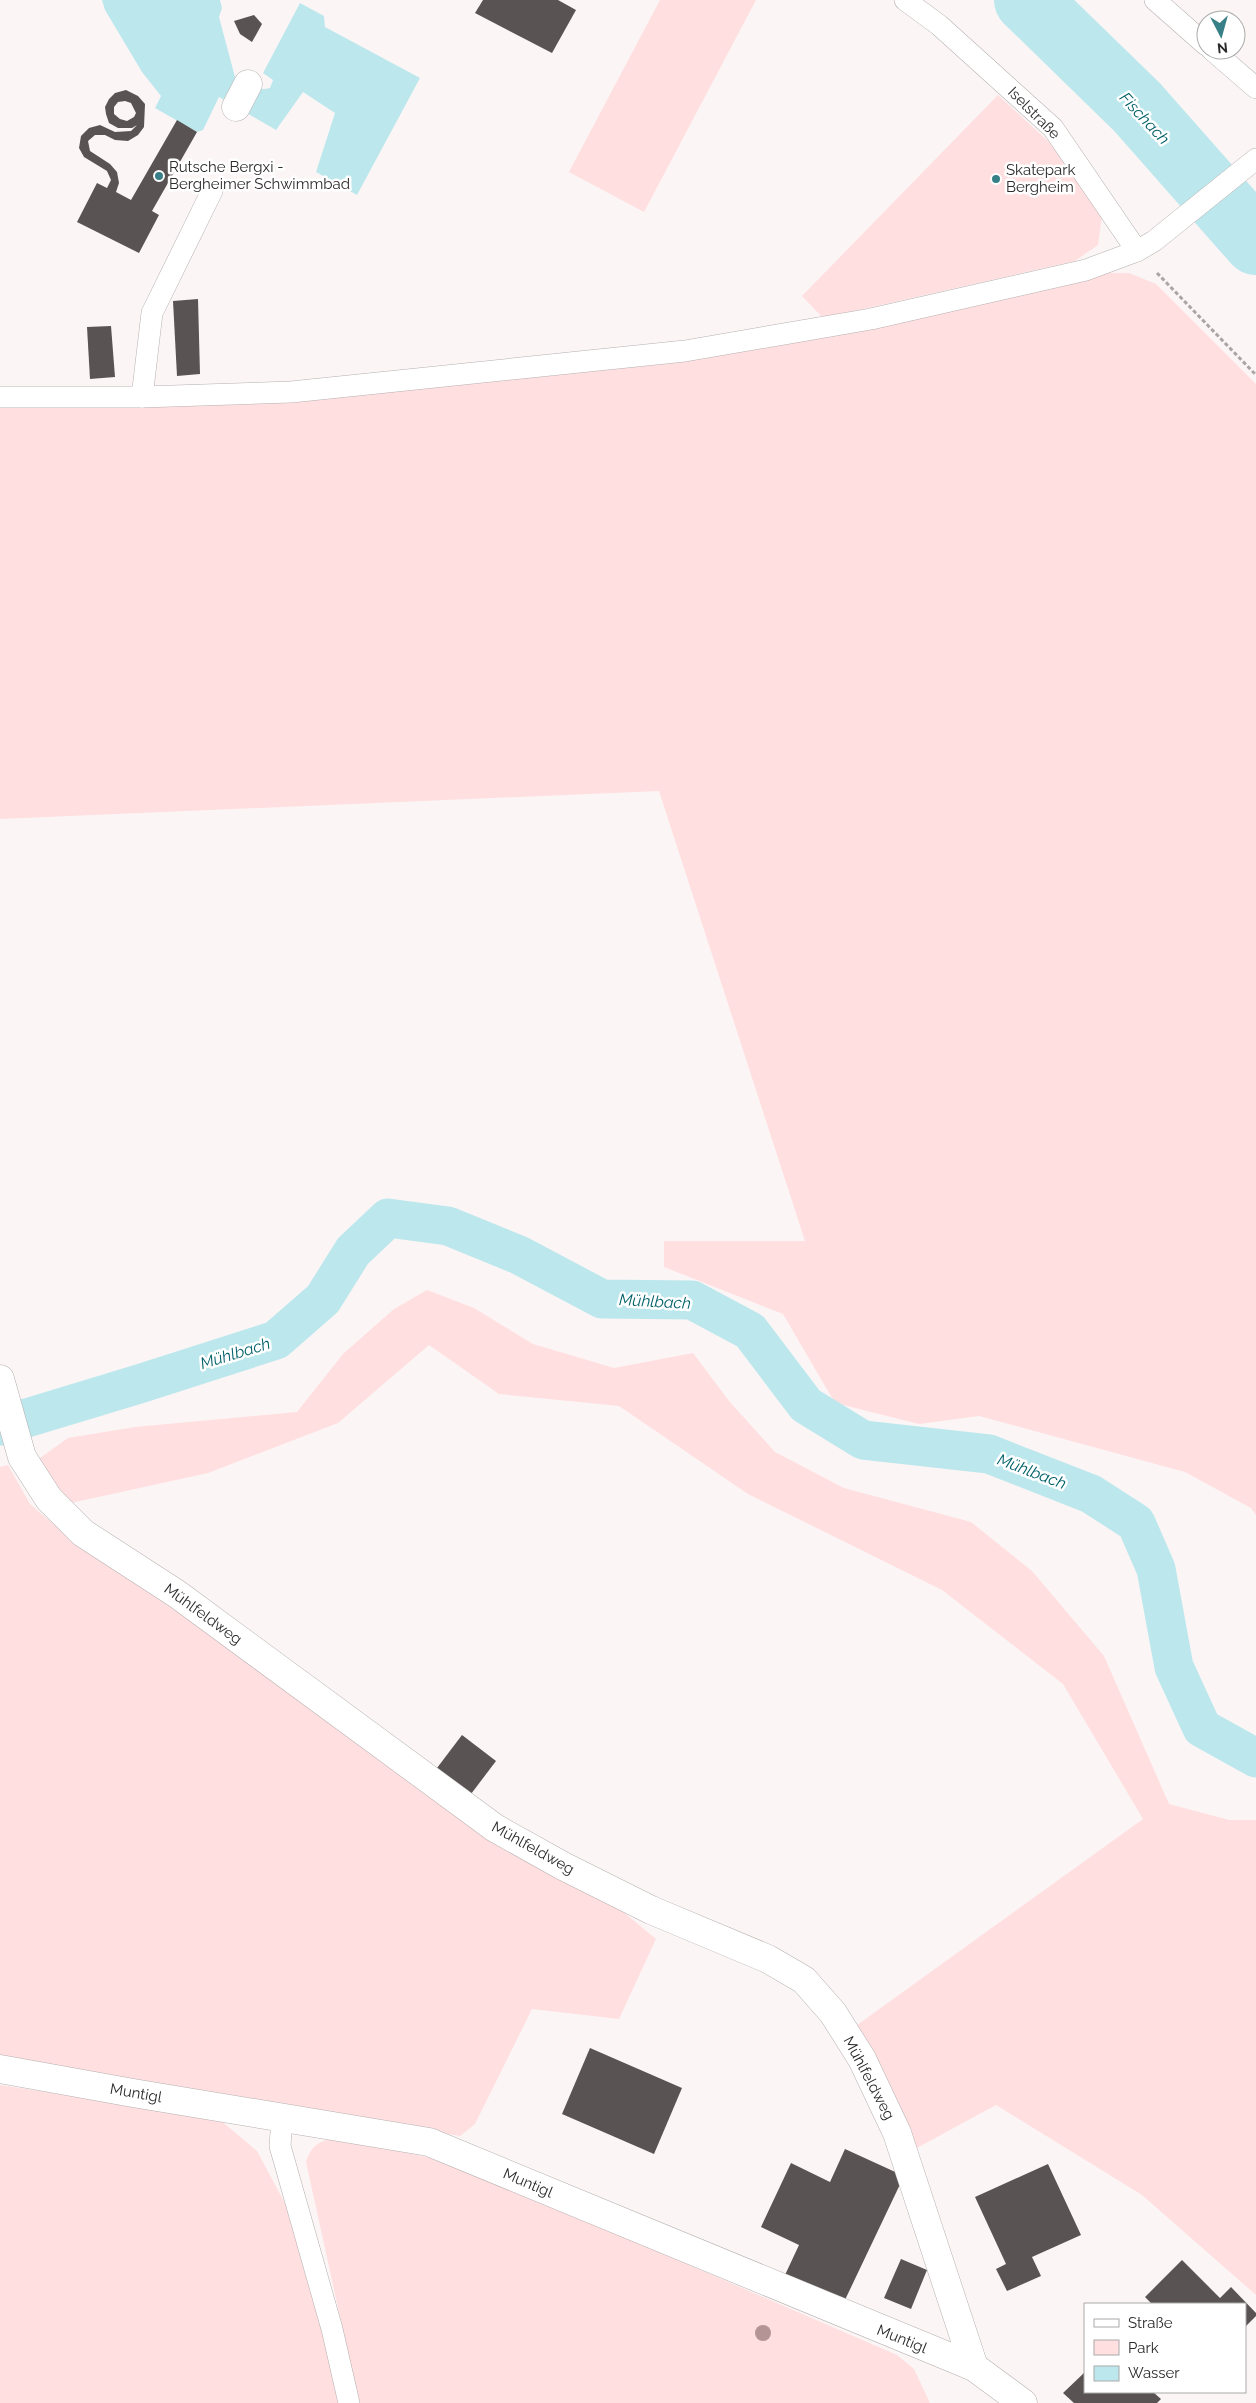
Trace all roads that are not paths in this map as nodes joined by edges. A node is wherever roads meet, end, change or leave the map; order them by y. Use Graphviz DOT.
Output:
graph roads {
  1 [pos="904,0"];
  2 [pos="1155,0"];
  3 [pos="1196,36"];
  4 [pos="1224,60"];
  5 [pos="1256,88"];
  6 [pos="1256,159"];
  7 [pos="212,191"];
  8 [pos="1146,246"];
  9 [pos="0,397"];
  10 [pos="142,397"];
  11 [pos="1,1383"];
  12 [pos="0,2068"];
  13 [pos="282,2118"];
  14 [pos="974,2368"];
  15 [pos="349,2403"];
  16 [pos="1023,2403"];
  1 -- 8 [label="lane, Iselstraße"];
  2 -- 3 [label="lane"];
  4 -- 5 [label="lane"];
  6 -- 8 [label="lane"];
  7 -- 10 [label="lane"];
  8 -- 10 [label="lane"];
  9 -- 10 [label="lane"];
  11 -- 14 [label="street, Mühlfeldweg"];
  12 -- 13 [label="street, Muntigl"];
  13 -- 14 [label="street, Muntigl"];
  13 -- 15 [label="lane"];
  14 -- 16 [label="street, Muntigl"];
}
